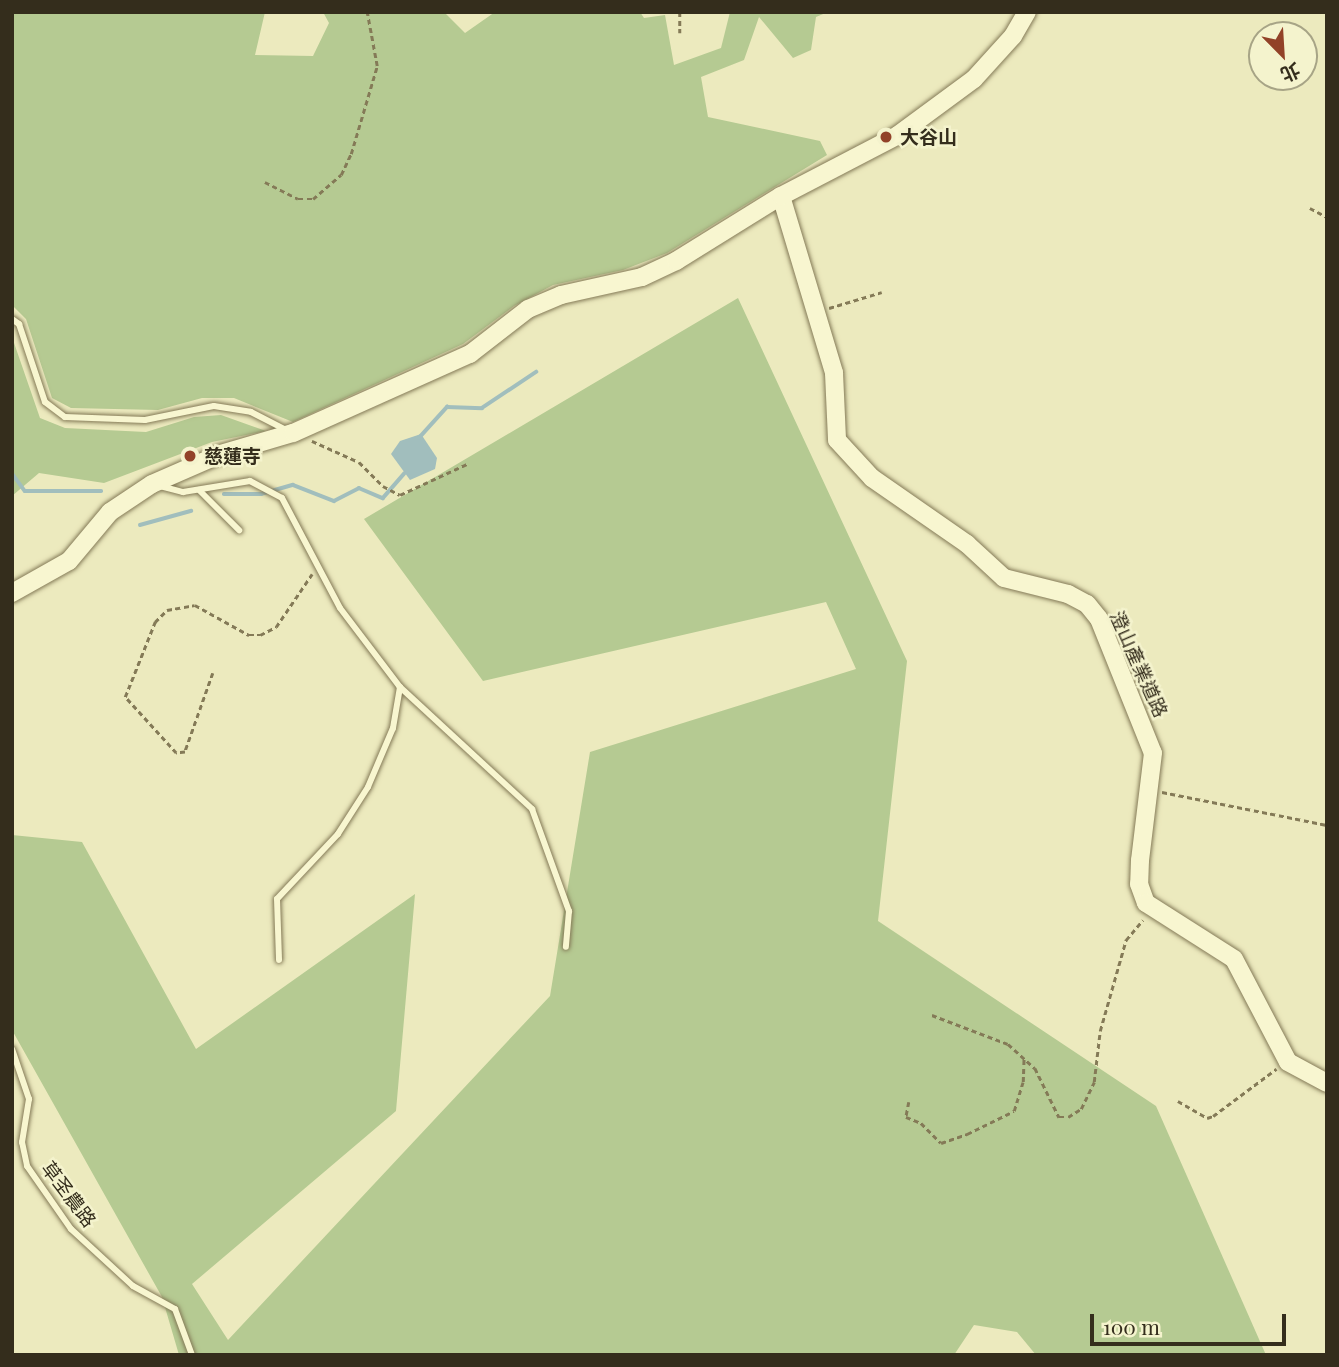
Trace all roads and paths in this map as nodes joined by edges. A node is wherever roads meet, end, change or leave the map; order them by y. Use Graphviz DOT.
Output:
graph roads {
  1 [pos="367,12"];
  2 [pos="680,12"];
  3 [pos="1027,12"];
  4 [pos="680,33"];
  5 [pos="265,182"];
  6 [pos="782,196"];
  7 [pos="1310,208"];
  8 [pos="1327,217"];
  9 [pos="882,292"];
  10 [pos="816,311"];
  11 [pos="12,319"];
  12 [pos="292,433"];
  13 [pos="467,464"];
  14 [pos="152,484"];
  15 [pos="199,490"];
  16 [pos="239,530"];
  17 [pos="315,569"];
  18 [pos="12,593"];
  19 [pos="213,673"];
  20 [pos="400,687"];
  21 [pos="1151,789"];
  22 [pos="1327,825"];
  23 [pos="1154,912"];
  24 [pos="566,947"];
  25 [pos="279,960"];
  26 [pos="932,1015"];
  27 [pos="12,1049"];
  28 [pos="1024,1057"];
  29 [pos="1288,1062"];
  30 [pos="1327,1083"];
  31 [pos="1178,1101"];
  32 [pos="909,1102"];
  33 [pos="192,1355"];
  1 -- 5 [label="path"];
  2 -- 4 [label="path"];
  3 -- 6 [label="street"];
  6 -- 10 [label="street, 澄山產業道路"];
  6 -- 12 [label="street"];
  7 -- 8 [label="path"];
  9 -- 10 [label="path"];
  10 -- 21 [label="street, 澄山產業道路"];
  11 -- 12 [label="lane"];
  12 -- 13 [label="path"];
  12 -- 14 [label="street"];
  14 -- 15 [label="lane"];
  14 -- 18 [label="street"];
  15 -- 16 [label="lane"];
  15 -- 17 [label="lane"];
  17 -- 19 [label="path"];
  17 -- 20 [label="lane"];
  20 -- 24 [label="lane"];
  20 -- 25 [label="lane"];
  21 -- 22 [label="path"];
  21 -- 23 [label="street, 澄山產業道路"];
  23 -- 28 [label="path"];
  23 -- 29 [label="street"];
  26 -- 28 [label="path"];
  27 -- 33 [label="lane, 草圣農路"];
  28 -- 32 [label="path"];
  29 -- 30 [label="street"];
  29 -- 31 [label="path"];
}
